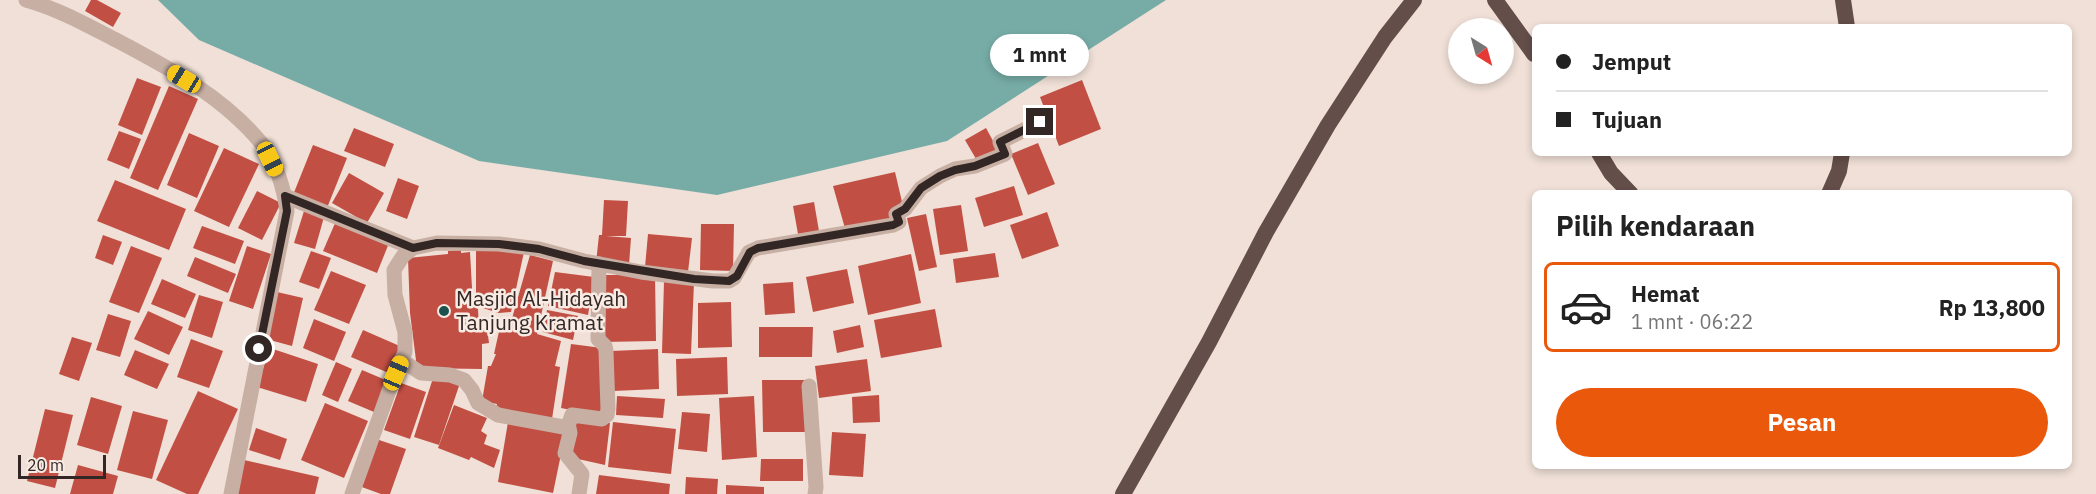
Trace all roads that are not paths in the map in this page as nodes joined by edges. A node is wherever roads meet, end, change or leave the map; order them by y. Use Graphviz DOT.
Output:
graph roads {
  1 [pos="26,0"];
  2 [pos="1414,0"];
  3 [pos="1495,0"];
  4 [pos="1843,0"];
  5 [pos="1847,24"];
  6 [pos="1532,51"];
  7 [pos="1040,122"];
  8 [pos="1601,156"];
  9 [pos="1842,156"];
  10 [pos="1627,190"];
  11 [pos="1831,190"];
  12 [pos="285,196"];
  13 [pos="413,248"];
  14 [pos="599,264"];
  15 [pos="401,360"];
  16 [pos="809,386"];
  17 [pos="567,428"];
  18 [pos="231,494"];
  19 [pos="352,494"];
  20 [pos="579,494"];
  21 [pos="814,494"];
  22 [pos="1123,494"];
  1 -- 12 [label="street"];
  2 -- 22 [label="highway"];
  3 -- 6 [label="highway"];
  4 -- 5 [label="highway"];
  7 -- 14 [label="street"];
  8 -- 10 [label="highway"];
  9 -- 11 [label="highway"];
  12 -- 13 [label="street"];
  12 -- 18 [label="street"];
  13 -- 14 [label="street"];
  13 -- 15 [label="street"];
  14 -- 17 [label="street"];
  15 -- 17 [label="street"];
  15 -- 19 [label="street"];
  16 -- 21 [label="street"];
  17 -- 20 [label="street"];
}
